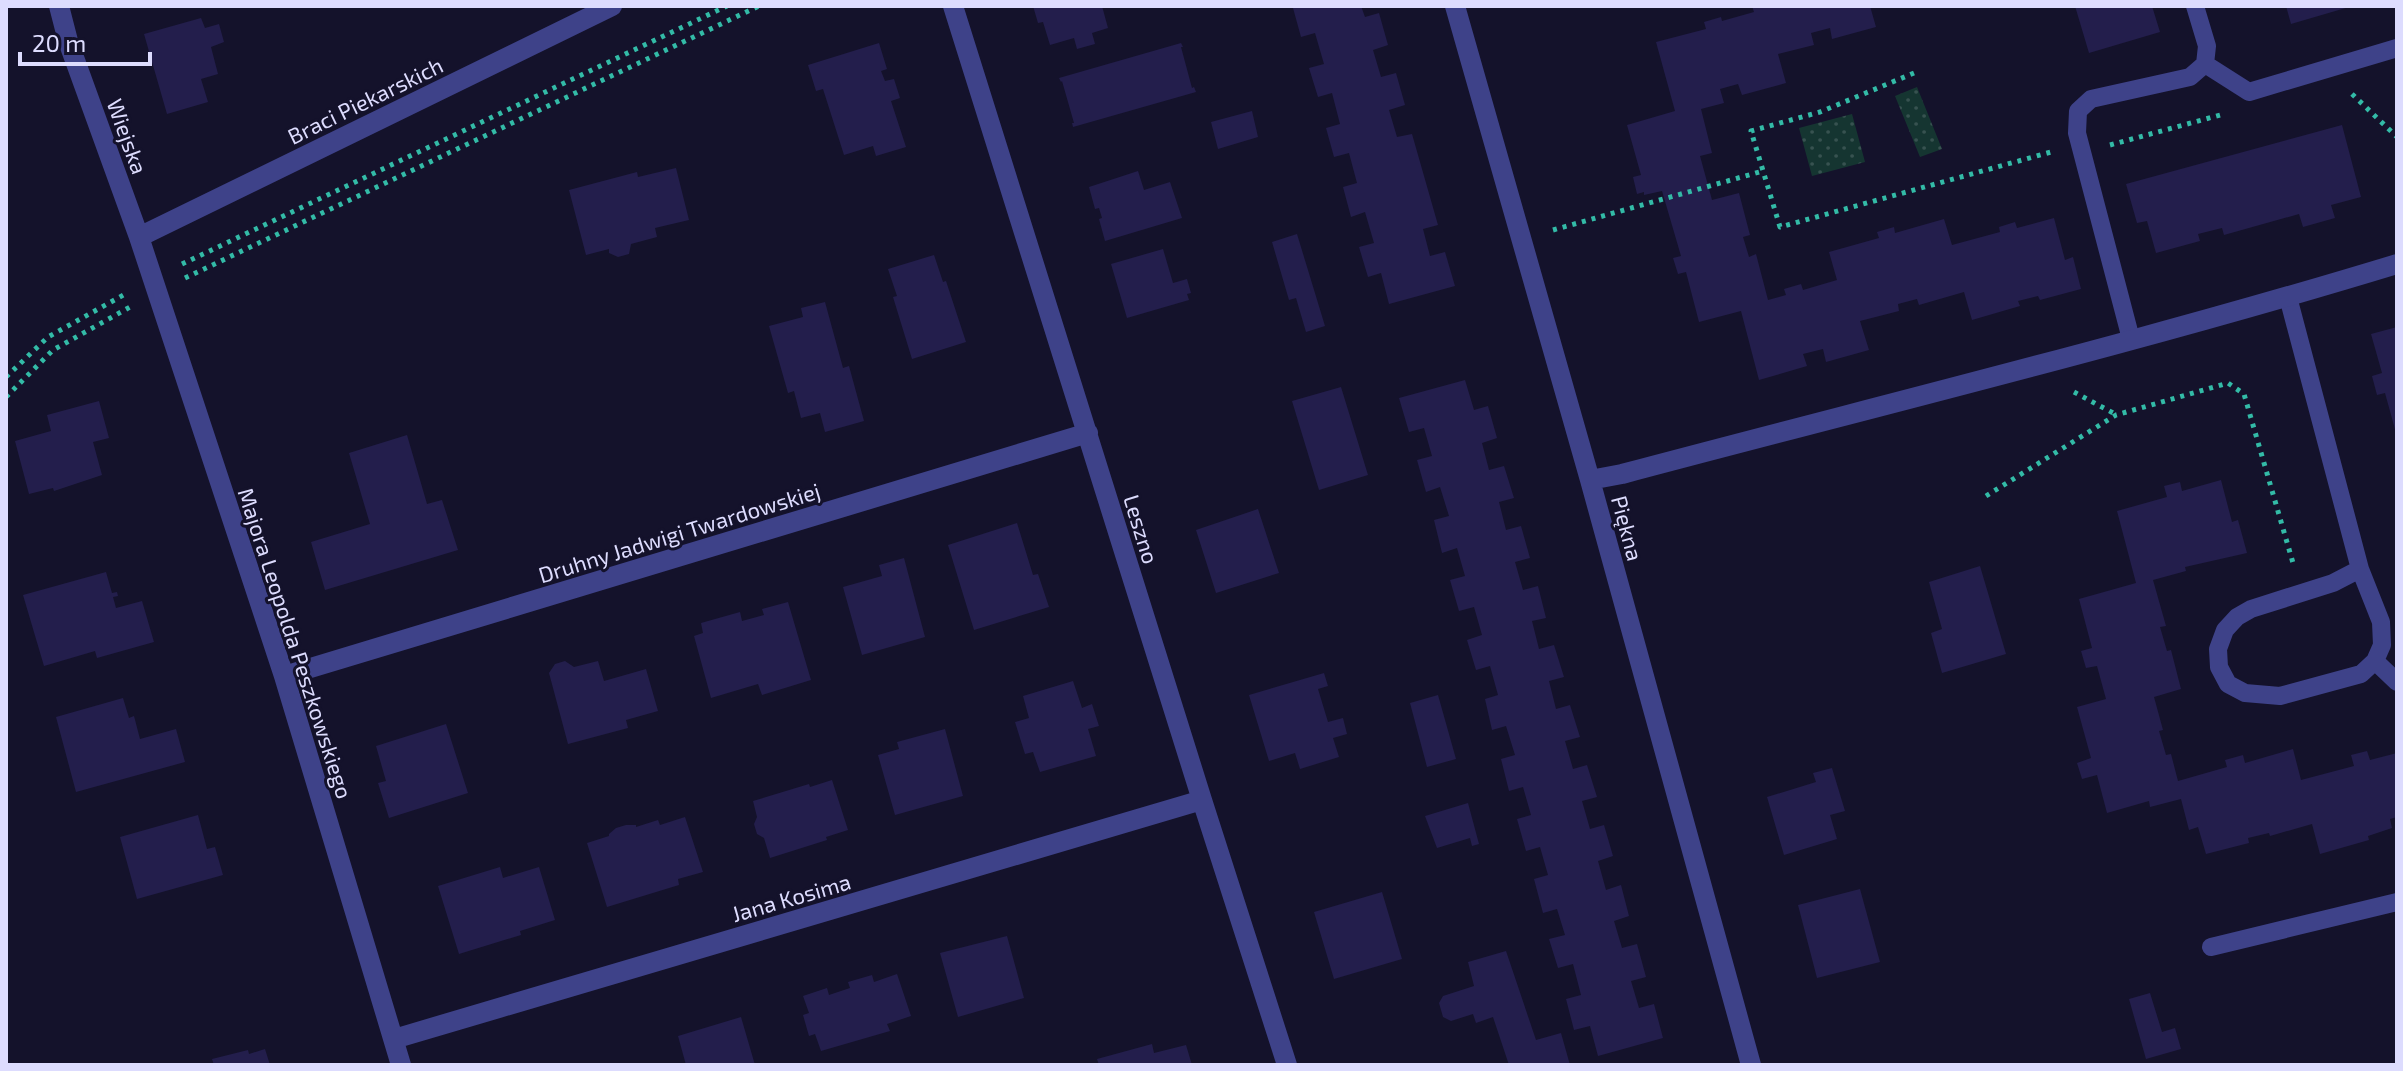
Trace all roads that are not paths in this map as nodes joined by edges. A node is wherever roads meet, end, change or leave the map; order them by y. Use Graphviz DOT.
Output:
graph roads {
  1 [pos="59,6"];
  2 [pos="612,6"];
  3 [pos="953,6"];
  4 [pos="1455,6"];
  5 [pos="2195,6"];
  6 [pos="2397,48"];
  7 [pos="2205,64"];
  8 [pos="139,237"];
  9 [pos="2397,264"];
  10 [pos="2288,297"];
  11 [pos="2131,339"];
  12 [pos="1088,433"];
  13 [pos="1590,480"];
  14 [pos="2360,569"];
  15 [pos="2375,661"];
  16 [pos="284,676"];
  17 [pos="2397,682"];
  18 [pos="1202,800"];
  19 [pos="2397,902"];
  20 [pos="2211,947"];
  21 [pos="394,1039"];
  22 [pos="401,1065"];
  23 [pos="1287,1065"];
  24 [pos="1751,1065"];
  1 -- 8 [label="street, Wiejska"];
  2 -- 8 [label="street, Braci Piekarskich"];
  3 -- 12 [label="street, Leszno"];
  4 -- 13 [label="street, Piękna"];
  5 -- 7 [label="lane"];
  6 -- 7 [label="lane"];
  7 -- 11 [label="lane"];
  8 -- 16 [label="street, Majora Leopolda Peszkowskiego"];
  9 -- 10 [label="street"];
  10 -- 11 [label="street"];
  10 -- 14 [label="lane"];
  11 -- 13 [label="street"];
  12 -- 16 [label="street, Druhny Jadwigi Twardowskiej"];
  12 -- 18 [label="street, Leszno"];
  13 -- 24 [label="street, Piękna"];
  14 -- 15 [label="lane"];
  14 -- 15 [label="lane"];
  15 -- 17 [label="lane"];
  16 -- 21 [label="street, Majora Leopolda Peszkowskiego"];
  18 -- 21 [label="street, Jana Kosima"];
  18 -- 23 [label="street, Leszno"];
  19 -- 20 [label="lane"];
  21 -- 22 [label="street, Majora Leopolda Peszkowskiego"];
}
